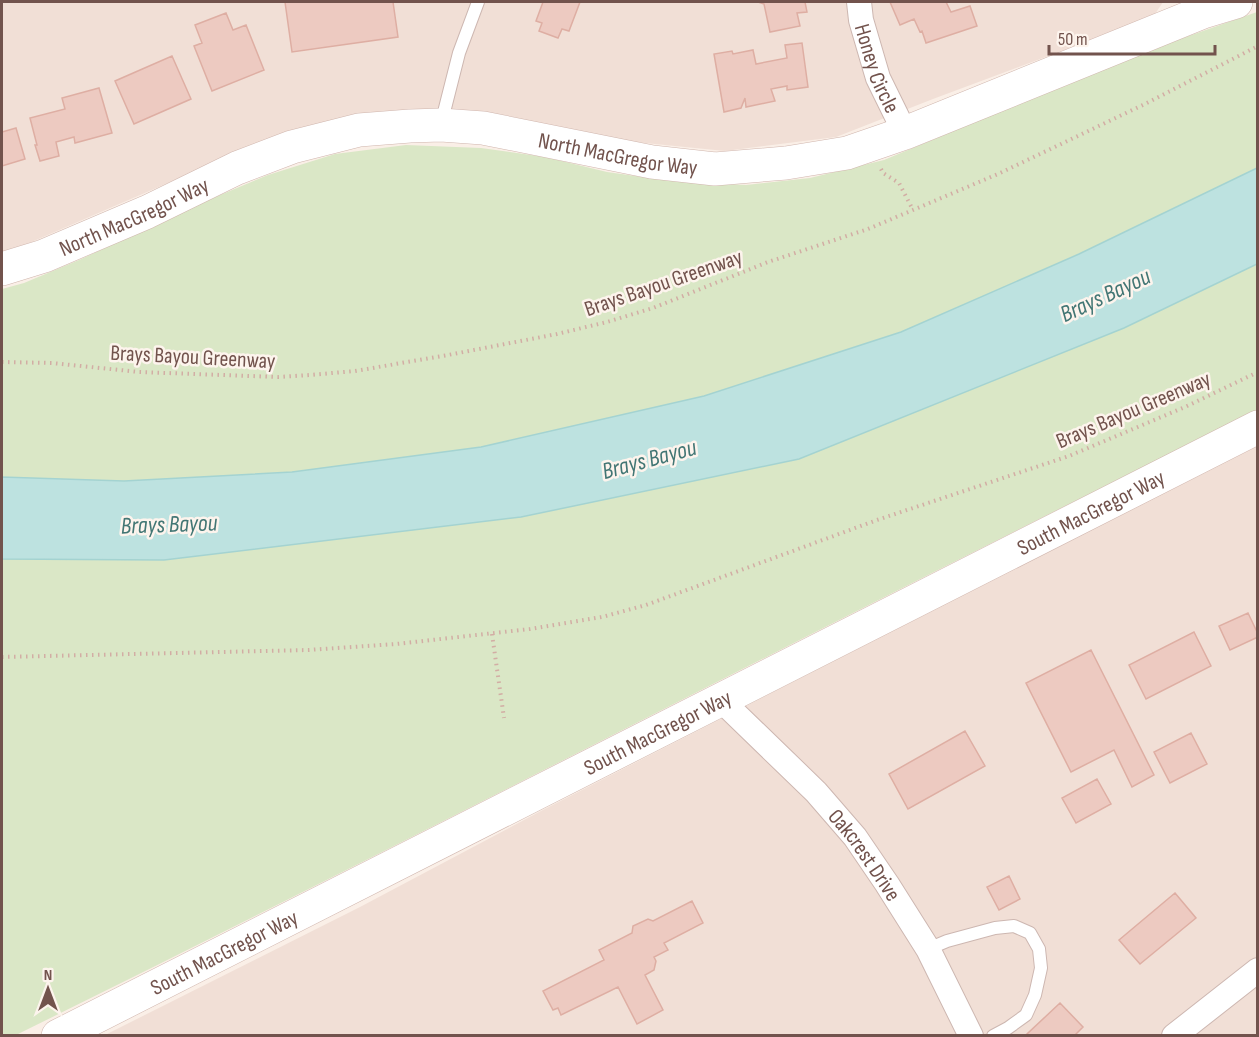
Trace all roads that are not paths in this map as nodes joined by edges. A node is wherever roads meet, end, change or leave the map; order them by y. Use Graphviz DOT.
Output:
graph roads {
  1 [pos="478,2"];
  2 [pos="859,2"];
  3 [pos="1236,2"];
  4 [pos="441,125"];
  5 [pos="905,133"];
  6 [pos="2,268"];
  7 [pos="1257,427"];
  8 [pos="721,700"];
  9 [pos="928,949"];
  10 [pos="1257,970"];
  11 [pos="58,1035"];
  12 [pos="971,1035"];
  13 [pos="993,1035"];
  14 [pos="1174,1035"];
  1 -- 4 [label="lane"];
  2 -- 5 [label="street, Honey Circle"];
  3 -- 5 [label="street, North MacGregor Way"];
  4 -- 5 [label="street, North MacGregor Way"];
  4 -- 6 [label="street, North MacGregor Way"];
  7 -- 8 [label="street, South MacGregor Way"];
  8 -- 9 [label="street, Oakcrest Drive"];
  8 -- 11 [label="street, South MacGregor Way"];
  9 -- 12 [label="street, Oakcrest Drive"];
  9 -- 13 [label="lane"];
  10 -- 14 [label="street"];
}
